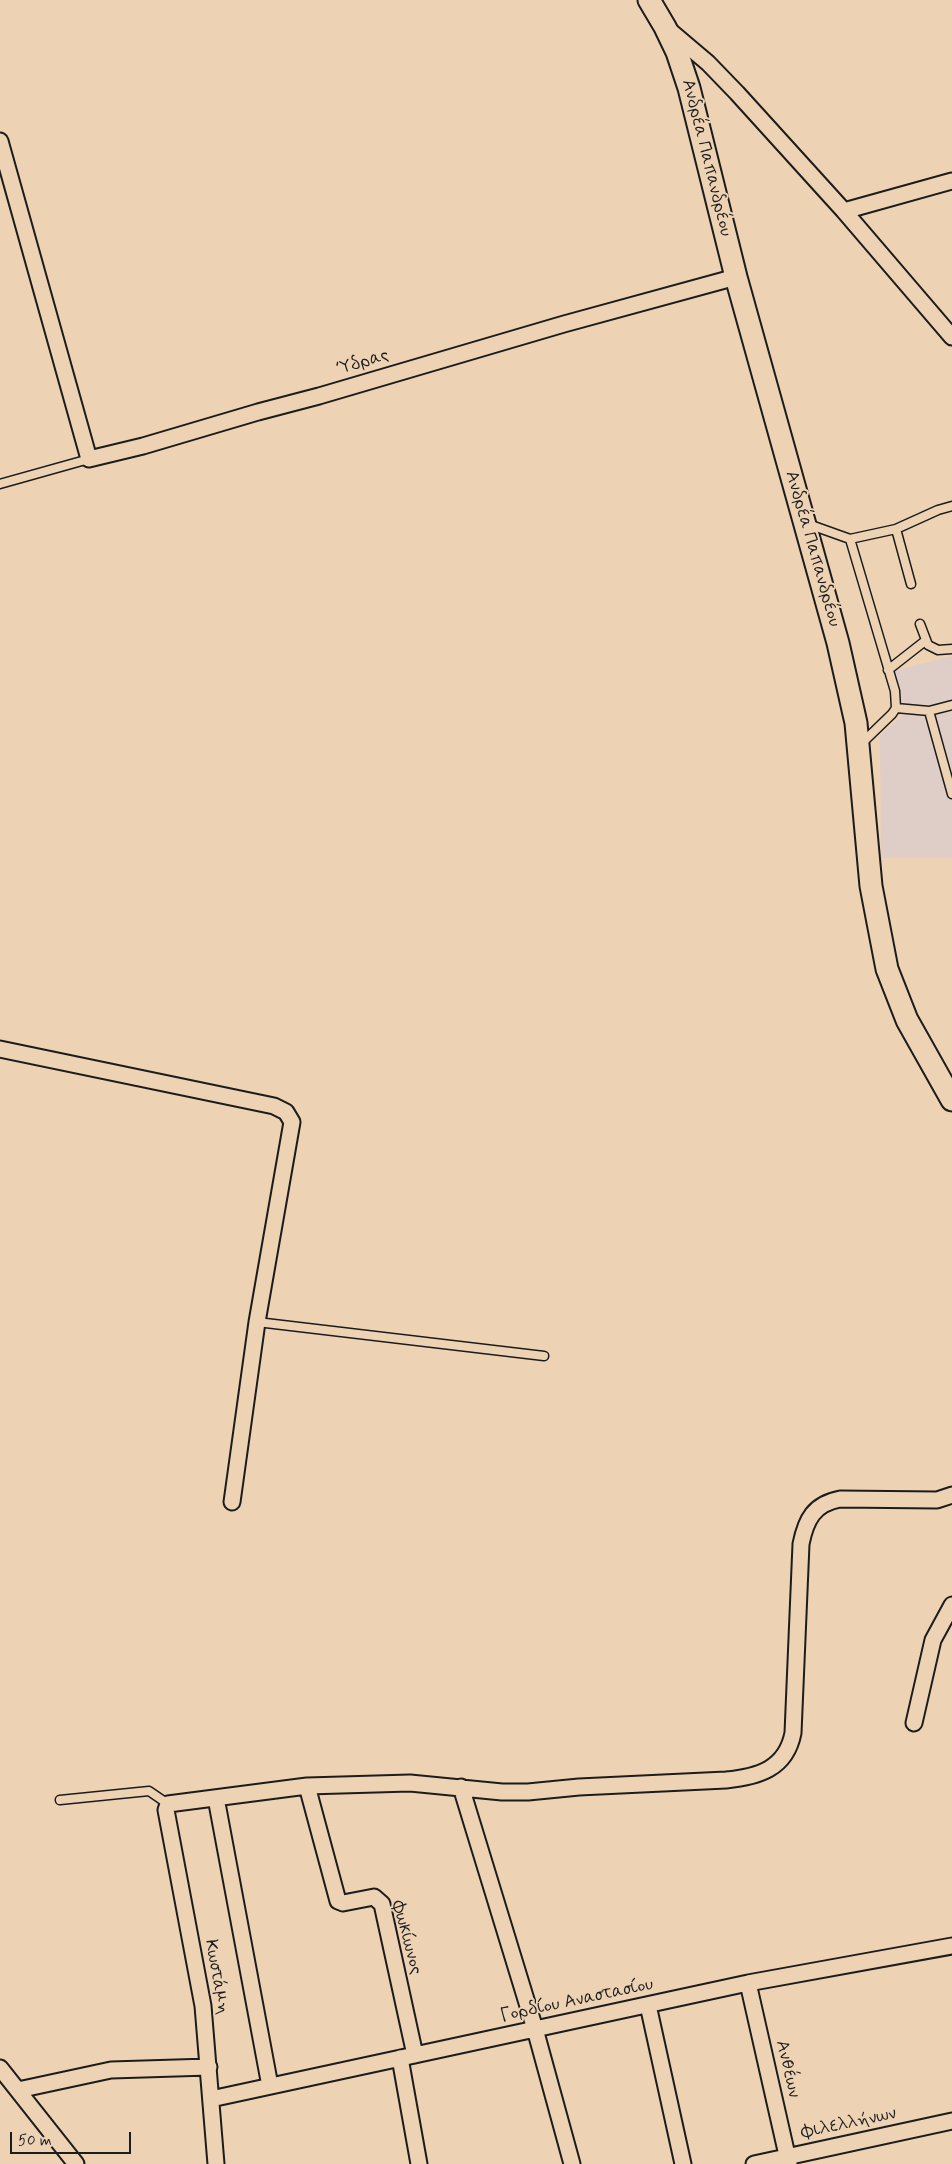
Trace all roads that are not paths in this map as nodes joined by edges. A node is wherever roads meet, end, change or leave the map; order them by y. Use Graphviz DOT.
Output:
graph roads {
  1 [pos="649,0"];
  2 [pos="665,27"];
  3 [pos="0,141"];
  4 [pos="952,181"];
  5 [pos="844,212"];
  6 [pos="736,278"];
  7 [pos="952,337"];
  8 [pos="89,459"];
  9 [pos="0,484"];
  10 [pos="952,506"];
  11 [pos="805,523"];
  12 [pos="896,529"];
  13 [pos="850,539"];
  14 [pos="911,584"];
  15 [pos="920,624"];
  16 [pos="925,641"];
  17 [pos="952,649"];
  18 [pos="888,670"];
  19 [pos="952,705"];
  20 [pos="896,708"];
  21 [pos="929,711"];
  22 [pos="859,746"];
  23 [pos="952,794"];
  24 [pos="0,1049"];
  25 [pos="952,1100"];
  26 [pos="258,1322"];
  27 [pos="544,1356"];
  28 [pos="952,1495"];
  29 [pos="232,1502"];
  30 [pos="950,1612"];
  31 [pos="914,1723"];
  32 [pos="307,1786"];
  33 [pos="461,1787"];
  34 [pos="216,1798"];
  35 [pos="60,1800"];
  36 [pos="171,1803"];
  37 [pos="952,1946"];
  38 [pos="748,1983"];
  39 [pos="648,2004"];
  40 [pos="534,2029"];
  41 [pos="408,2057"];
  42 [pos="209,2067"];
  43 [pos="0,2068"];
  44 [pos="270,2086"];
  45 [pos="18,2090"];
  46 [pos="211,2099"];
  47 [pos="952,2121"];
  48 [pos="788,2160"];
  49 [pos="76,2164"];
  50 [pos="216,2164"];
  51 [pos="419,2164"];
  52 [pos="572,2164"];
  53 [pos="683,2164"];
  54 [pos="754,2164"];
  1 -- 2 [label="main road, Ανδρέα Παπανδρέου"];
  2 -- 5 [label="street"];
  2 -- 6 [label="main road, Ανδρέα Παπανδρέου"];
  3 -- 8 [label="street"];
  4 -- 5 [label="street"];
  5 -- 7 [label="street"];
  6 -- 8 [label="street, Ύδρας"];
  6 -- 11 [label="main road, Ανδρέα Παπανδρέου"];
  8 -- 9 [label="lane, Ύδρας"];
  10 -- 12 [label="lane"];
  11 -- 13 [label="lane"];
  11 -- 22 [label="main road, Ανδρέα Παπανδρέου"];
  12 -- 13 [label="lane"];
  12 -- 14 [label="lane"];
  13 -- 18 [label="lane"];
  15 -- 16 [label="lane"];
  16 -- 17 [label="lane"];
  16 -- 18 [label="lane"];
  18 -- 20 [label="lane"];
  19 -- 21 [label="lane"];
  20 -- 21 [label="lane"];
  20 -- 22 [label="lane"];
  21 -- 23 [label="lane"];
  22 -- 25 [label="main road, Ανδρέα Παπανδρέου"];
  24 -- 26 [label="street"];
  26 -- 27 [label="lane"];
  26 -- 29 [label="street"];
  28 -- 33 [label="street"];
  30 -- 31 [label="street"];
  32 -- 33 [label="street"];
  32 -- 34 [label="street"];
  32 -- 41 [label="street, Φωκίωνος"];
  33 -- 40 [label="street"];
  34 -- 36 [label="street"];
  34 -- 44 [label="street"];
  35 -- 36 [label="lane"];
  36 -- 42 [label="street, Κωστάμη"];
  37 -- 38 [label="street, Γορδίου Αναστασίου"];
  38 -- 39 [label="street, Γορδίου Αναστασίου"];
  38 -- 48 [label="street, Ανθέων"];
  39 -- 40 [label="street, Γορδίου Αναστασίου"];
  39 -- 53 [label="street"];
  40 -- 41 [label="street, Γορδίου Αναστασίου"];
  40 -- 52 [label="street"];
  41 -- 44 [label="street, Γορδίου Αναστασίου"];
  41 -- 51 [label="street, Φωκίωνος"];
  42 -- 45 [label="street"];
  42 -- 46 [label="street, Κωστάμη"];
  43 -- 45 [label="street"];
  44 -- 46 [label="street, Γορδίου Αναστασίου"];
  45 -- 49 [label="street"];
  46 -- 50 [label="street, Κωστάμη"];
  47 -- 48 [label="street, Φιλελλήνων"];
  48 -- 54 [label="street, Φιλελλήνων"];
}
